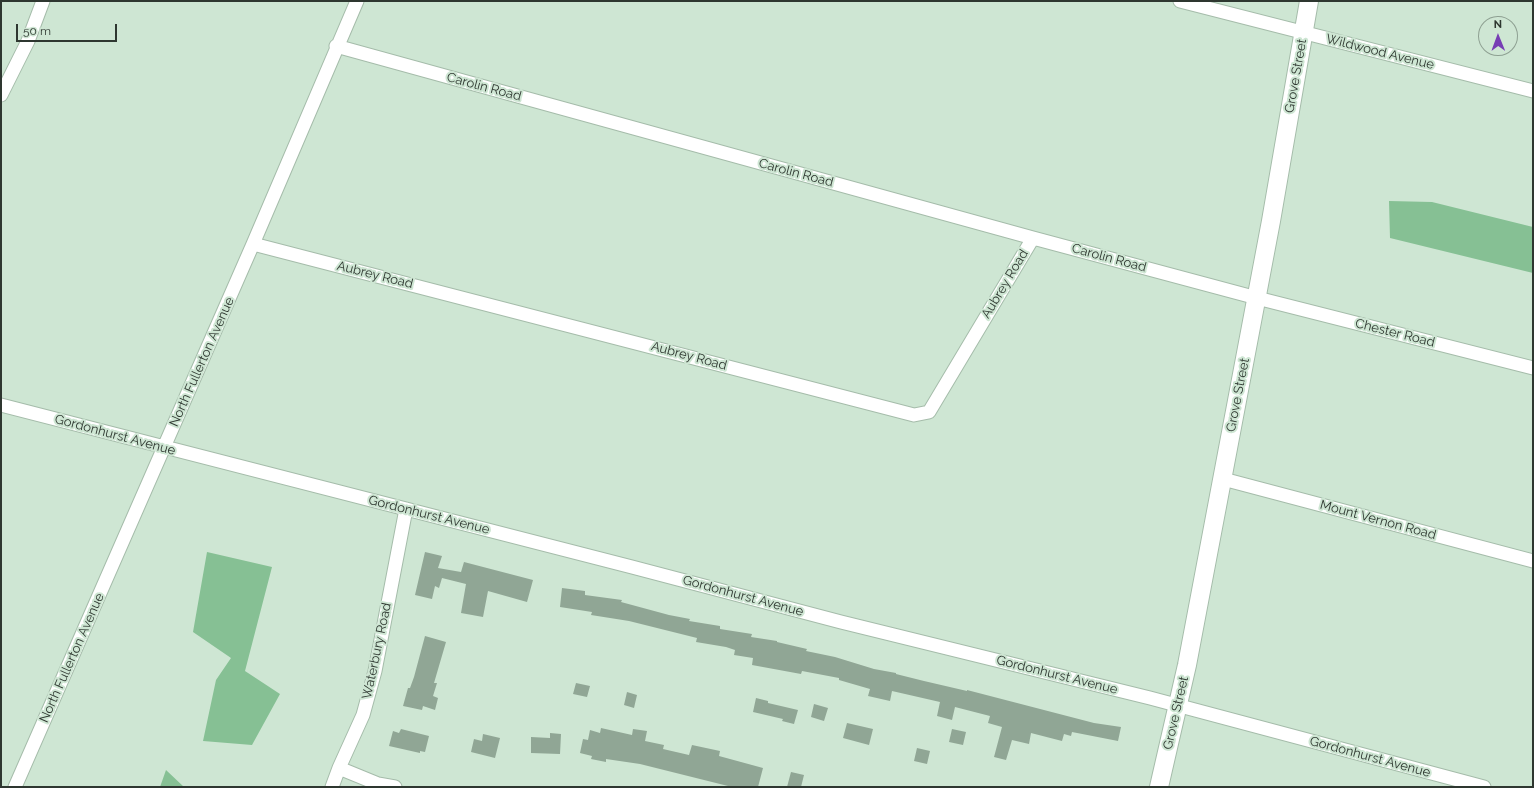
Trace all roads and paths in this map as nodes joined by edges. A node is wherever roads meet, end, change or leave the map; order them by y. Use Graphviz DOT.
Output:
graph roads {
  1 [pos="43,1"];
  2 [pos="356,1"];
  3 [pos="1180,1"];
  4 [pos="1309,1"];
  5 [pos="1304,33"];
  6 [pos="336,46"];
  7 [pos="1533,91"];
  8 [pos="1,95"];
  9 [pos="1033,238"];
  10 [pos="253,244"];
  11 [pos="1256,298"];
  12 [pos="1533,368"];
  13 [pos="1,405"];
  14 [pos="164,448"];
  15 [pos="1222,479"];
  16 [pos="406,509"];
  17 [pos="1533,561"];
  18 [pos="1178,705"];
  19 [pos="339,768"];
  20 [pos="15,787"];
  21 [pos="332,787"];
  22 [pos="394,787"];
  23 [pos="1159,787"];
  24 [pos="1484,787"];
  1 -- 8 [label="street"];
  2 -- 6 [label="street, North Fullerton Avenue"];
  3 -- 5 [label="street, Wildwood Avenue"];
  4 -- 5 [label="main road, Grove Street"];
  5 -- 7 [label="street, Wildwood Avenue"];
  5 -- 11 [label="main road, Grove Street"];
  6 -- 9 [label="street, Carolin Road"];
  6 -- 10 [label="street, North Fullerton Avenue"];
  9 -- 10 [label="street, Aubrey Road"];
  9 -- 11 [label="street, Carolin Road"];
  10 -- 14 [label="street, North Fullerton Avenue"];
  11 -- 12 [label="street, Chester Road"];
  11 -- 15 [label="main road, Grove Street"];
  13 -- 14 [label="street, Gordonhurst Avenue"];
  14 -- 16 [label="street, Gordonhurst Avenue"];
  14 -- 20 [label="street, North Fullerton Avenue"];
  15 -- 17 [label="street, Mount Vernon Road"];
  15 -- 18 [label="main road, Grove Street"];
  16 -- 18 [label="street, Gordonhurst Avenue"];
  16 -- 19 [label="street, Waterbury Road"];
  18 -- 23 [label="main road, Grove Street"];
  18 -- 24 [label="street, Gordonhurst Avenue"];
  19 -- 21 [label="street, Waterbury Road"];
  19 -- 22 [label="street"];
}
